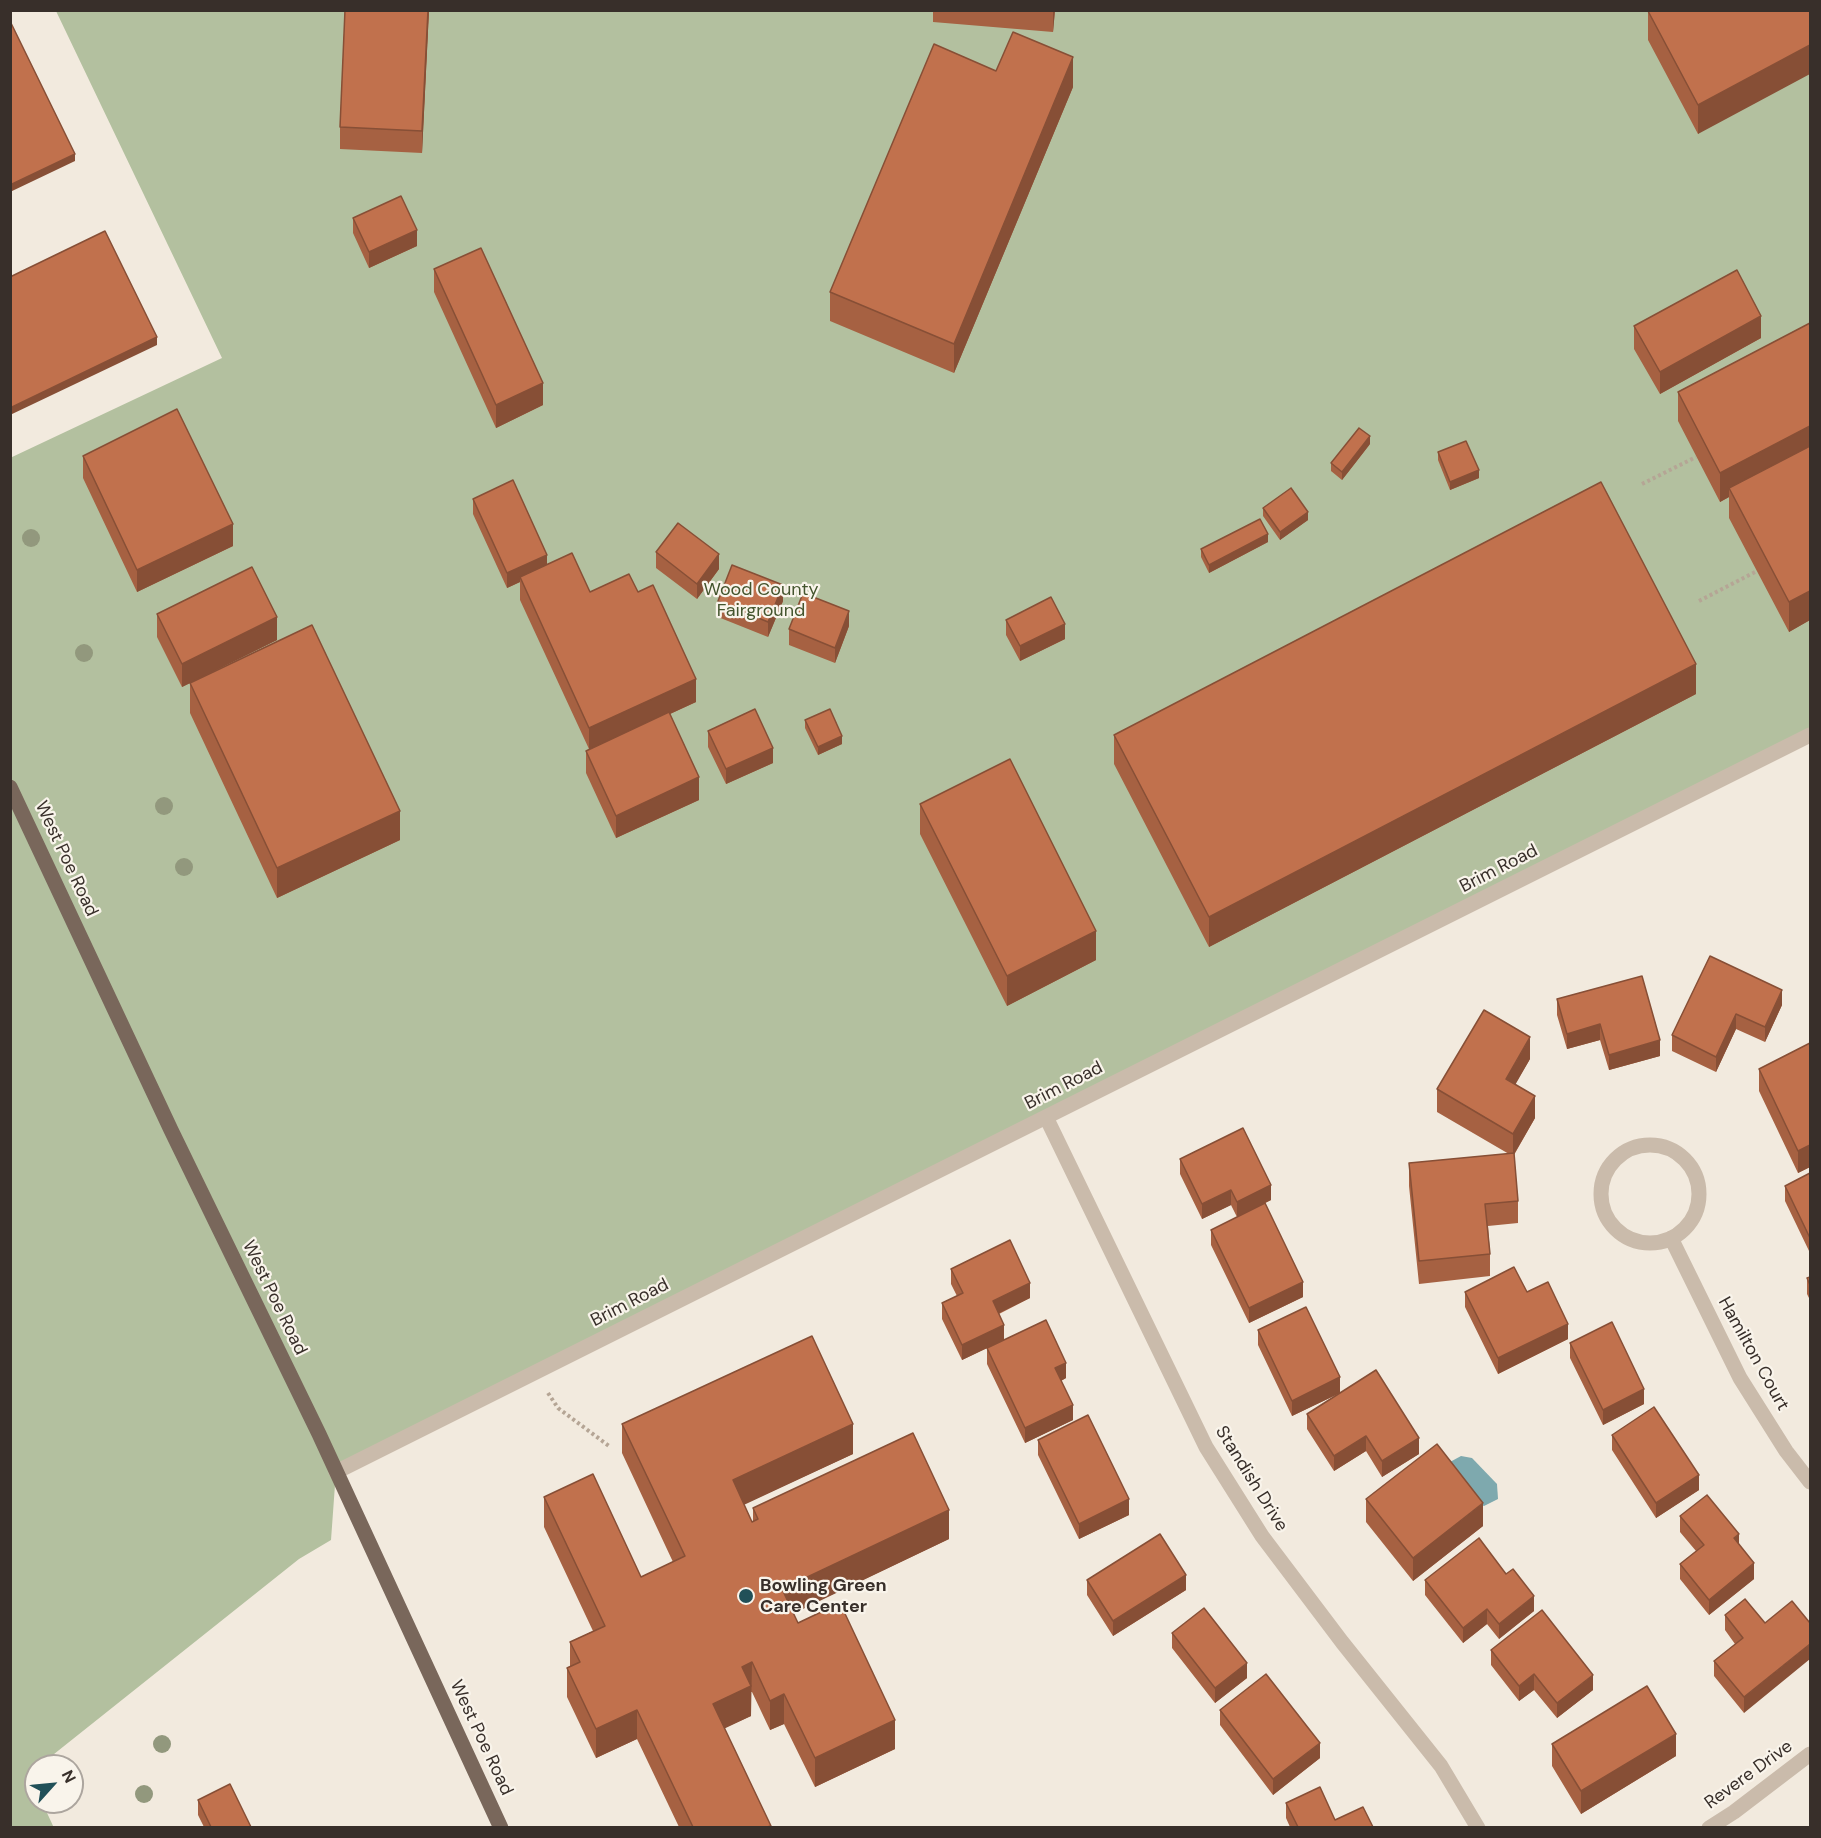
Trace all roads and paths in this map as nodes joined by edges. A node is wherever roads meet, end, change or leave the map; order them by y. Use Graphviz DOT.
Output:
graph roads {
  1 [pos="1696,457"];
  2 [pos="1642,484"];
  3 [pos="1757,571"];
  4 [pos="1699,602"];
  5 [pos="1810,735"];
  6 [pos="10,787"];
  7 [pos="1046,1117"];
  8 [pos="1671,1238"];
  9 [pos="535,1372"];
  10 [pos="609,1446"];
  11 [pos="336,1472"];
  12 [pos="1810,1482"];
  13 [pos="1810,1754"];
  14 [pos="501,1827"];
  15 [pos="1478,1827"];
  16 [pos="1709,1827"];
  1 -- 2 [label="path"];
  3 -- 4 [label="path"];
  5 -- 7 [label="street, Brim Road"];
  6 -- 11 [label="main road, West Poe Road"];
  7 -- 9 [label="street, Brim Road"];
  7 -- 15 [label="street, Standish Drive"];
  8 -- 8 [label="street"];
  8 -- 12 [label="street, Hamilton Court"];
  9 -- 10 [label="path"];
  9 -- 11 [label="street, Brim Road"];
  11 -- 14 [label="main road, West Poe Road"];
  13 -- 16 [label="street, Revere Drive"];
}
